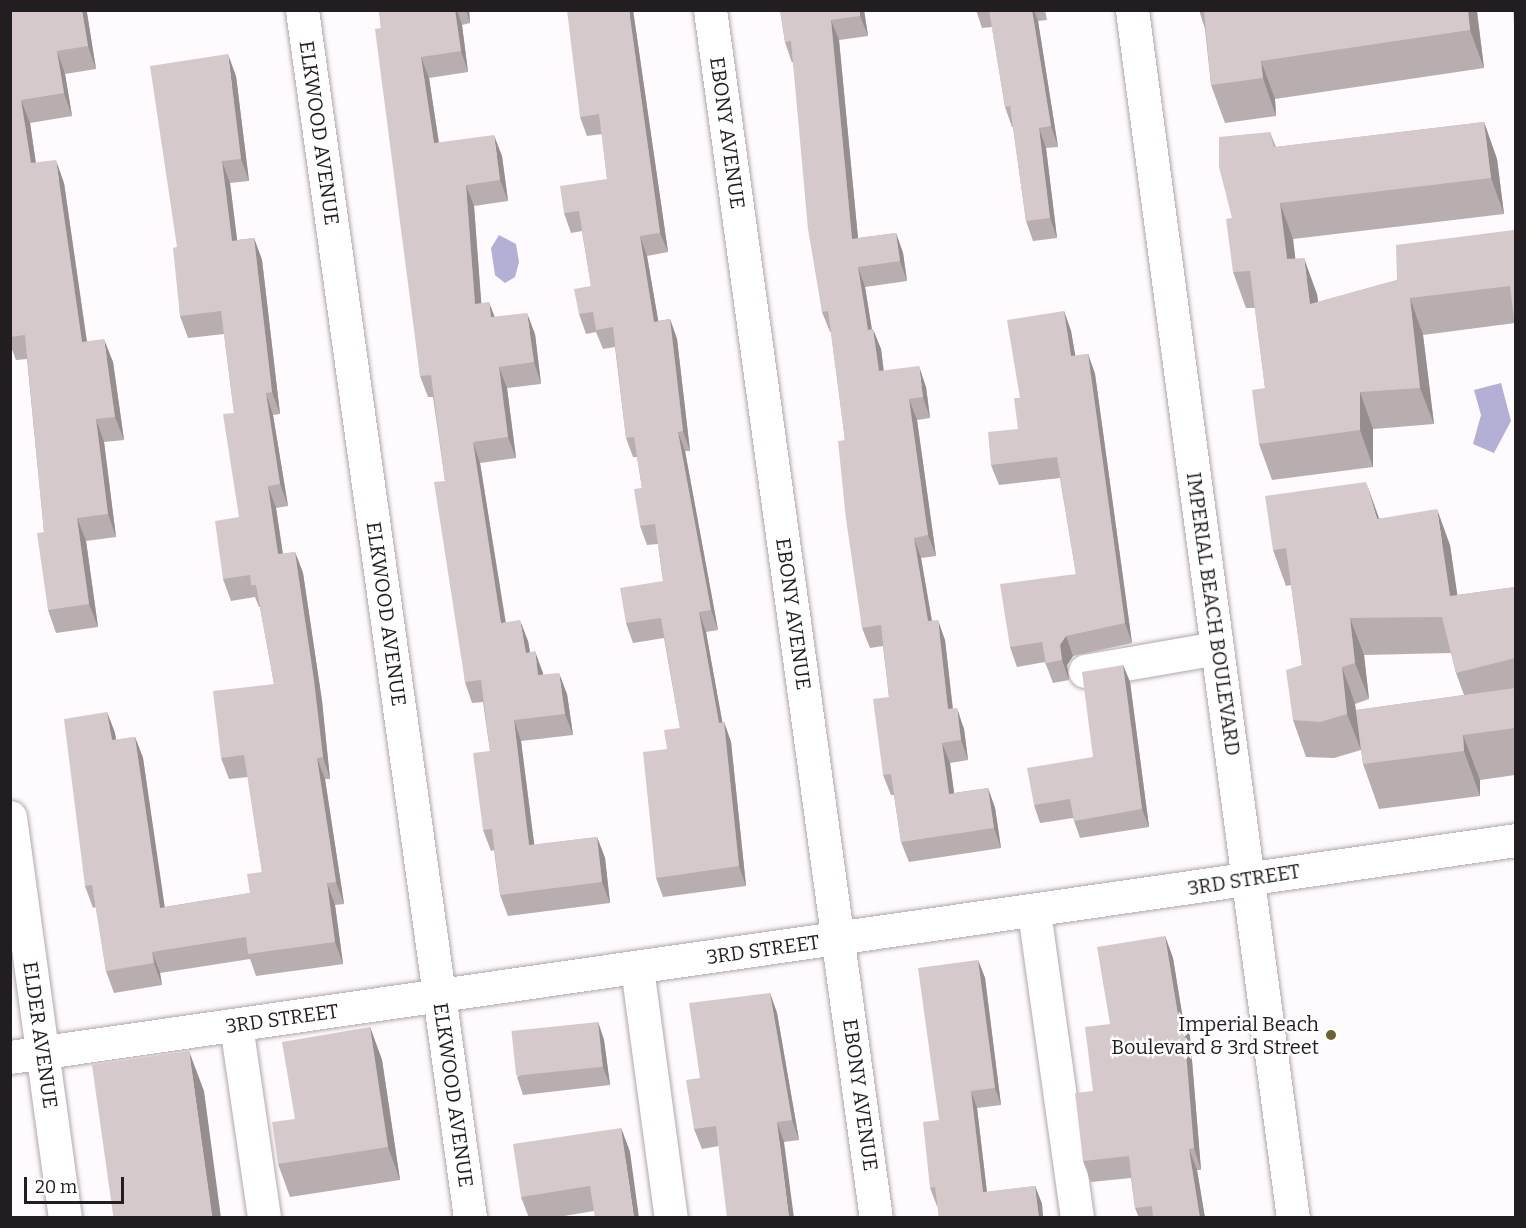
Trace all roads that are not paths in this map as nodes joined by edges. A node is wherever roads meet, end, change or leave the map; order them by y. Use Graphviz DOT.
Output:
graph roads {
  1 [pos="302,10"];
  2 [pos="710,10"];
  3 [pos="1132,10"];
  4 [pos="1217,648"];
  5 [pos="1085,670"];
  6 [pos="10,817"];
  7 [pos="1515,840"];
  8 [pos="1248,881"];
  9 [pos="1034,912"];
  10 [pos="838,940"];
  11 [pos="638,968"];
  12 [pos="439,996"];
  13 [pos="236,1025"];
  14 [pos="43,1053"];
  15 [pos="10,1058"];
  16 [pos="64,1218"];
  17 [pos="264,1218"];
  18 [pos="470,1218"];
  19 [pos="671,1218"];
  20 [pos="876,1218"];
  21 [pos="1077,1218"];
  22 [pos="1293,1218"];
  1 -- 12 [label="street, ELKWOOD AVENUE"];
  2 -- 10 [label="street, EBONY AVENUE"];
  3 -- 4 [label="street, IMPERIAL BEACH BOULEVARD"];
  4 -- 5 [label="street"];
  4 -- 8 [label="street, IMPERIAL BEACH BOULEVARD"];
  6 -- 14 [label="street, ELDER AVENUE"];
  7 -- 8 [label="street, 3RD STREET"];
  8 -- 9 [label="street, 3RD STREET"];
  8 -- 22 [label="street, IMPERIAL BEACH BOULEVARD"];
  9 -- 10 [label="street, 3RD STREET"];
  9 -- 21 [label="street"];
  10 -- 11 [label="street, 3RD STREET"];
  10 -- 20 [label="street, EBONY AVENUE"];
  11 -- 12 [label="street, 3RD STREET"];
  11 -- 19 [label="street"];
  12 -- 13 [label="street, 3RD STREET"];
  12 -- 18 [label="street, ELKWOOD AVENUE"];
  13 -- 14 [label="street, 3RD STREET"];
  13 -- 17 [label="street"];
  14 -- 15 [label="street, 3RD STREET"];
  14 -- 16 [label="street, ELDER AVENUE"];
}
